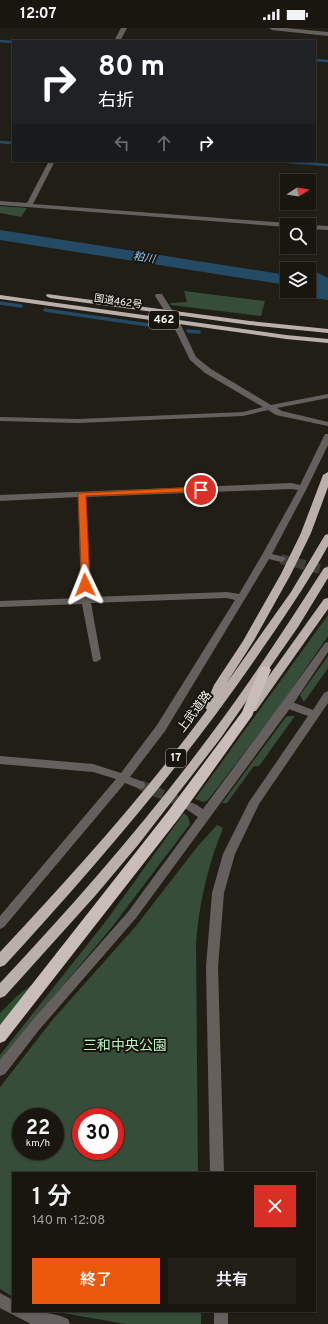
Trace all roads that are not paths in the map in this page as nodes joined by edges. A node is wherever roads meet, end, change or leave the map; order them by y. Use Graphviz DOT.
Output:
graph roads {
  1 [pos="124,28"];
  2 [pos="272,28"];
  3 [pos="328,34"];
  4 [pos="118,40"];
  5 [pos="51,162"];
  6 [pos="0,203"];
  7 [pos="28,205"];
  8 [pos="280,224"];
  9 [pos="316,227"];
  10 [pos="328,228"];
  11 [pos="0,289"];
  12 [pos="159,296"];
  13 [pos="0,297"];
  14 [pos="169,312"];
  15 [pos="175,321"];
  16 [pos="328,331"];
  17 [pos="328,341"];
  18 [pos="328,396"];
  19 [pos="271,408"];
  20 [pos="0,419"];
  21 [pos="328,424"];
  22 [pos="328,436"];
  23 [pos="328,475"];
  24 [pos="303,488"];
  25 [pos="82,494"];
  26 [pos="0,498"];
  27 [pos="328,537"];
  28 [pos="267,555"];
  29 [pos="281,559"];
  30 [pos="328,570"];
  31 [pos="241,598"];
  32 [pos="86,600"];
  33 [pos="328,601"];
  34 [pos="0,604"];
  35 [pos="328,645"];
  36 [pos="96,659"];
  37 [pos="265,670"];
  38 [pos="328,695"];
  39 [pos="287,704"];
  40 [pos="248,713"];
  41 [pos="314,714"];
  42 [pos="203,724"];
  43 [pos="206,752"];
  44 [pos="0,760"];
  45 [pos="124,778"];
  46 [pos="140,785"];
  47 [pos="190,806"];
  48 [pos="205,816"];
  49 [pos="0,924"];
  50 [pos="0,961"];
  51 [pos="0,992"];
  52 [pos="0,1036"];
  53 [pos="0,1070"];
  54 [pos="217,1172"];
  55 [pos="0,1300"];
  56 [pos="12,1307"];
  57 [pos="21,1312"];
  58 [pos="221,1312"];
  59 [pos="63,1324"];
  60 [pos="221,1324"];
  1 -- 4 [label="street"];
  2 -- 3 [label="street"];
  5 -- 7 [label="street"];
  6 -- 7 [label="street"];
  7 -- 8 [label="street"];
  9 -- 10 [label="street"];
  11 -- 14 [label="highway, 国道462号 / 462"];
  12 -- 14 [label="street"];
  13 -- 15 [label="highway, 国道462号 / 462"];
  14 -- 15 [label="street"];
  14 -- 16 [label="highway, 国道462号 / 462"];
  15 -- 17 [label="highway, 国道462号 / 462"];
  15 -- 19 [label="street"];
  18 -- 19 [label="street"];
  19 -- 20 [label="street"];
  19 -- 21 [label="street"];
  22 -- 24 [label="street"];
  23 -- 42 [label="highway"];
  24 -- 25 [label="street"];
  24 -- 28 [label="street"];
  25 -- 26 [label="street"];
  25 -- 32 [label="street"];
  27 -- 42 [label="highway, 上武道路 / 17"];
  28 -- 29 [label="street"];
  28 -- 31 [label="street"];
  30 -- 37 [label="highway, 17"];
  31 -- 32 [label="street"];
  31 -- 45 [label="street"];
  32 -- 34 [label="street"];
  32 -- 36 [label="street"];
  33 -- 40 [label="highway"];
  35 -- 39 [label="street"];
  37 -- 40 [label="highway"];
  37 -- 43 [label="highway, 17"];
  38 -- 41 [label="street"];
  39 -- 41 [label="street"];
  39 -- 48 [label="street"];
  40 -- 43 [label="highway"];
  40 -- 52 [label="highway"];
  41 -- 54 [label="street"];
  42 -- 50 [label="highway, 上武道路 / 17"];
  43 -- 51 [label="highway, 17"];
  44 -- 45 [label="street"];
  45 -- 46 [label="street"];
  45 -- 49 [label="street"];
  47 -- 48 [label="street"];
  48 -- 53 [label="street"];
  55 -- 56 [label="street"];
  57 -- 59 [label="street"];
  58 -- 60 [label="street"];
}
